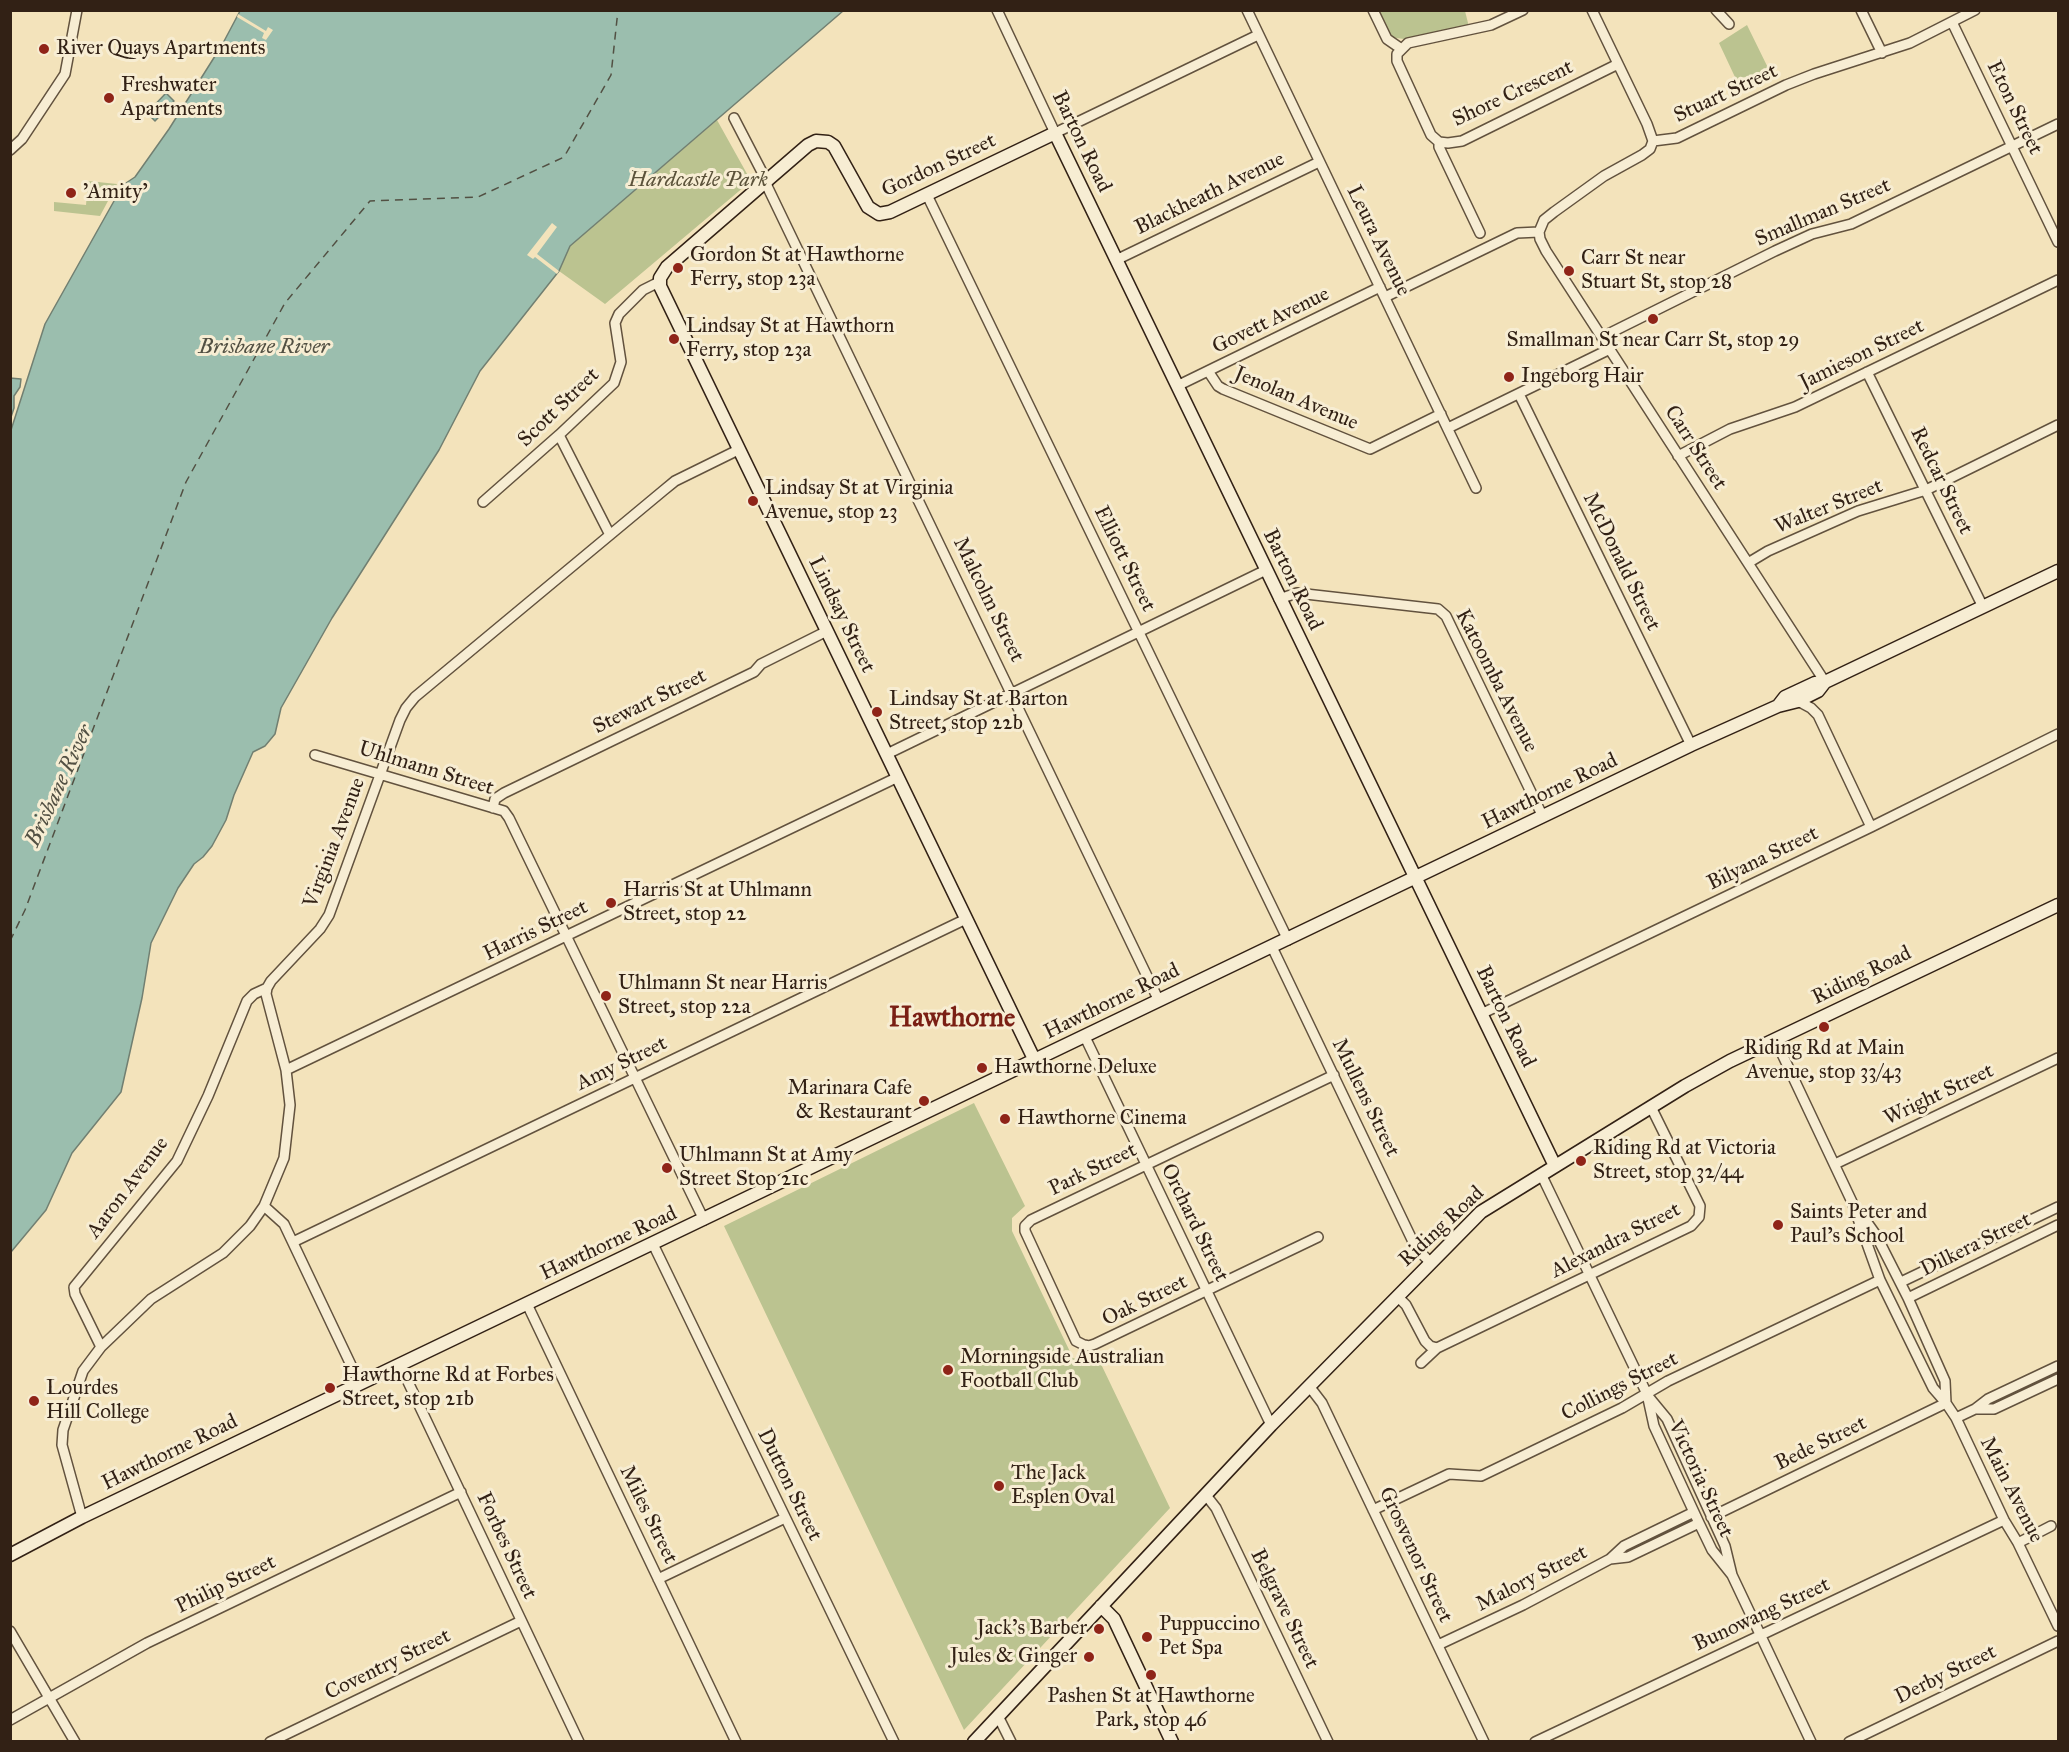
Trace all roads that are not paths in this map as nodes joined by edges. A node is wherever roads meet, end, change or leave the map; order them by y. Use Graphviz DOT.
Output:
graph roads {
  1 [pos="77,10"];
  2 [pos="997,10"];
  3 [pos="1247,10"];
  4 [pos="1373,10"];
  5 [pos="1523,10"];
  6 [pos="1592,10"];
  7 [pos="1716,10"];
  8 [pos="1862,10"];
  9 [pos="1975,10"];
  10 [pos="1511,13"];
  11 [pos="1952,22"];
  12 [pos="1729,24"];
  13 [pos="1258,35"];
  14 [pos="1400,48"];
  15 [pos="1882,53"];
  16 [pos="1618,64"];
  17 [pos="734,118"];
  18 [pos="2058,124"];
  19 [pos="1055,133"];
  20 [pos="1653,141"];
  21 [pos="1439,142"];
  22 [pos="2012,147"];
  23 [pos="10,150"];
  24 [pos="1319,162"];
  25 [pos="766,181"];
  26 [pos="927,195"];
  27 [pos="1539,232"];
  28 [pos="1480,233"];
  29 [pos="2058,242"];
  30 [pos="1116,260"];
  31 [pos="2058,280"];
  32 [pos="659,282"];
  33 [pos="1380,287"];
  34 [pos="1385,297"];
  35 [pos="615,323"];
  36 [pos="1602,337"];
  37 [pos="1610,349"];
  38 [pos="1208,371"];
  39 [pos="1868,372"];
  40 [pos="1177,386"];
  41 [pos="1519,394"];
  42 [pos="1441,414"];
  43 [pos="2058,426"];
  44 [pos="1448,428"];
  45 [pos="560,435"];
  46 [pos="738,450"];
  47 [pos="1678,456"];
  48 [pos="1476,488"];
  49 [pos="1926,490"];
  50 [pos="483,502"];
  51 [pos="610,535"];
  52 [pos="1748,563"];
  53 [pos="1266,570"];
  54 [pos="2058,571"];
  55 [pos="1279,599"];
  56 [pos="1983,607"];
  57 [pos="827,631"];
  58 [pos="1139,632"];
  59 [pos="1826,682"];
  60 [pos="1013,693"];
  61 [pos="1798,701"];
  62 [pos="1778,706"];
  63 [pos="2058,734"];
  64 [pos="1691,746"];
  65 [pos="887,754"];
  66 [pos="315,755"];
  67 [pos="380,774"];
  68 [pos="898,777"];
  69 [pos="493,808"];
  70 [pos="1543,817"];
  71 [pos="1871,827"];
  72 [pos="1416,878"];
  73 [pos="2058,905"];
  74 [pos="966,919"];
  75 [pos="566,937"];
  76 [pos="1288,940"];
  77 [pos="1272,947"];
  78 [pos="267,988"];
  79 [pos="1159,1001"];
  80 [pos="1481,1014"];
  81 [pos="1084,1037"];
  82 [pos="1775,1039"];
  83 [pos="2058,1058"];
  84 [pos="1035,1061"];
  85 [pos="286,1070"];
  86 [pos="1334,1075"];
  87 [pos="635,1078"];
  88 [pos="1651,1107"];
  89 [pos="1145,1164"];
  90 [pos="1835,1164"];
  91 [pos="1555,1166"];
  92 [pos="1540,1174"];
  93 [pos="1852,1202"];
  94 [pos="264,1206"];
  95 [pos="2058,1207"];
  96 [pos="704,1220"];
  97 [pos="2058,1225"];
  98 [pos="1318,1237"];
  99 [pos="293,1242"];
  100 [pos="653,1244"];
  101 [pos="1430,1262"];
  102 [pos="1590,1276"];
  103 [pos="1880,1280"];
  104 [pos="1901,1282"];
  105 [pos="1207,1291"];
  106 [pos="1397,1296"];
  107 [pos="1908,1298"];
  108 [pos="527,1304"];
  109 [pos="1084,1345"];
  110 [pos="101,1347"];
  111 [pos="1437,1348"];
  112 [pos="1421,1363"];
  113 [pos="400,1365"];
  114 [pos="2058,1366"];
  115 [pos="2058,1379"];
  116 [pos="360,1384"];
  117 [pos="1309,1386"];
  118 [pos="1647,1394"];
  119 [pos="1946,1403"];
  120 [pos="1975,1409"];
  121 [pos="1956,1418"];
  122 [pos="1271,1425"];
  123 [pos="461,1492"];
  124 [pos="1205,1494"];
  125 [pos="1373,1510"];
  126 [pos="1694,1512"];
  127 [pos="82,1517"];
  128 [pos="1711,1517"];
  129 [pos="785,1518"];
  130 [pos="2004,1520"];
  131 [pos="1699,1523"];
  132 [pos="2050,1526"];
  133 [pos="2018,1543"];
  134 [pos="10,1556"];
  135 [pos="1610,1559"];
  136 [pos="1732,1575"];
  137 [pos="658,1579"];
  138 [pos="1101,1606"];
  139 [pos="521,1621"];
  140 [pos="2058,1626"];
  141 [pos="10,1631"];
  142 [pos="1761,1636"];
  143 [pos="2058,1641"];
  144 [pos="1438,1645"];
  145 [pos="49,1697"];
  146 [pos="998,1716"];
  147 [pos="10,1720"];
  148 [pos="75,1742"];
  149 [pos="270,1742"];
  150 [pos="579,1742"];
  151 [pos="736,1742"];
  152 [pos="894,1742"];
  153 [pos="974,1742"];
  154 [pos="1011,1742"];
  155 [pos="1172,1742"];
  156 [pos="1328,1742"];
  157 [pos="1484,1742"];
  158 [pos="1535,1742"];
  159 [pos="1811,1742"];
  160 [pos="1849,1742"];
  1 -- 23 [label="street"];
  2 -- 19 [label="street, Barton Road"];
  3 -- 13 [label="street, Leura Avenue"];
  4 -- 14 [label="street"];
  5 -- 10 [label="street"];
  6 -- 16 [label="street"];
  7 -- 12 [label="street"];
  8 -- 15 [label="street"];
  9 -- 11 [label="street, Stuart Street"];
  10 -- 14 [label="street"];
  11 -- 15 [label="street, Stuart Street"];
  11 -- 22 [label="street, Eton Street"];
  13 -- 19 [label="street, Gordon Street"];
  13 -- 24 [label="street, Leura Avenue"];
  14 -- 21 [label="street, Shore Crescent"];
  15 -- 20 [label="street, Stuart Street"];
  16 -- 20 [label="street"];
  16 -- 21 [label="street, Shore Crescent"];
  17 -- 25 [label="street, Malcolm Street"];
  18 -- 22 [label="street, Smallman Street"];
  19 -- 26 [label="street, Gordon Street"];
  19 -- 30 [label="street, Barton Road"];
  20 -- 27 [label="street, Stuart Street"];
  21 -- 28 [label="street"];
  22 -- 29 [label="street, Eton Street"];
  22 -- 36 [label="street, Smallman Street"];
  24 -- 30 [label="street, Blackheath Avenue"];
  24 -- 33 [label="street, Leura Avenue"];
  25 -- 26 [label="street, Gordon Street"];
  25 -- 32 [label="street, Gordon Street"];
  25 -- 60 [label="street, Malcolm Street"];
  26 -- 58 [label="street, Elliott Street"];
  27 -- 34 [label="street"];
  27 -- 36 [label="street, Carr Street"];
  30 -- 40 [label="street, Barton Road"];
  31 -- 39 [label="street, Jamieson Street"];
  32 -- 35 [label="street, Gordon Street"];
  32 -- 46 [label="street, Lindsay Street"];
  33 -- 34 [label="street, Leura Avenue"];
  33 -- 38 [label="street, Govett Avenue"];
  34 -- 42 [label="street, Leura Avenue"];
  35 -- 45 [label="street, Scott Street"];
  36 -- 37 [label="street, Carr Street"];
  37 -- 41 [label="street"];
  37 -- 47 [label="street, Carr Street"];
  38 -- 40 [label="street, Govett Avenue"];
  38 -- 42 [label="street, Jenolan Avenue"];
  39 -- 47 [label="street, Jamieson Street"];
  39 -- 49 [label="street, Redcar Street"];
  40 -- 53 [label="street, Barton Road"];
  41 -- 44 [label="street"];
  41 -- 64 [label="street, McDonald Street"];
  42 -- 44 [label="street, Leura Avenue"];
  43 -- 49 [label="street, Walter Street"];
  44 -- 48 [label="street, Leura Avenue"];
  45 -- 50 [label="street, Scott Street"];
  45 -- 51 [label="street"];
  46 -- 51 [label="street, Virginia Avenue"];
  46 -- 57 [label="street, Lindsay Street"];
  47 -- 52 [label="street, Carr Street"];
  49 -- 52 [label="street, Walter Street"];
  49 -- 56 [label="street, Redcar Street"];
  51 -- 67 [label="street, Virginia Avenue"];
  52 -- 59 [label="street, Carr Street"];
  53 -- 55 [label="street, Barton Road"];
  53 -- 58 [label="street"];
  54 -- 56 [label="street, Hawthorne Road"];
  55 -- 70 [label="street, Katoomba Avenue"];
  55 -- 72 [label="street, Barton Road"];
  56 -- 59 [label="street, Hawthorne Road"];
  57 -- 65 [label="street, Lindsay Street"];
  57 -- 69 [label="street, Stewart Street"];
  58 -- 60 [label="street"];
  58 -- 76 [label="street, Elliott Street"];
  59 -- 61 [label="street, Hawthorne Road"];
  59 -- 62 [label="street, Hawthorne Road"];
  60 -- 65 [label="street"];
  60 -- 79 [label="street, Malcolm Street"];
  61 -- 62 [label="street, Hawthorne Road"];
  61 -- 71 [label="street"];
  62 -- 64 [label="street, Hawthorne Road"];
  63 -- 71 [label="street, Bilyana Street"];
  64 -- 70 [label="street, Hawthorne Road"];
  65 -- 68 [label="street, Lindsay Street"];
  66 -- 67 [label="street, Uhlmann Street"];
  67 -- 69 [label="street, Uhlmann Street"];
  67 -- 78 [label="street, Virginia Avenue"];
  68 -- 74 [label="street, Lindsay Street"];
  68 -- 75 [label="street, Harris Street"];
  69 -- 75 [label="street, Uhlmann Street"];
  70 -- 72 [label="street, Hawthorne Road"];
  71 -- 80 [label="street, Bilyana Street"];
  72 -- 76 [label="street, Hawthorne Road"];
  72 -- 80 [label="street, Barton Road"];
  73 -- 82 [label="street, Riding Road"];
  74 -- 84 [label="street, Lindsay Street"];
  74 -- 87 [label="street, Amy Street"];
  75 -- 85 [label="street, Harris Street"];
  75 -- 87 [label="street, Uhlmann Street"];
  76 -- 77 [label="street, Hawthorne Road"];
  77 -- 79 [label="street, Hawthorne Road"];
  77 -- 86 [label="street, Mullens Street"];
  78 -- 85 [label="street"];
  78 -- 110 [label="street, Aaron Avenue"];
  79 -- 81 [label="street, Hawthorne Road"];
  80 -- 91 [label="street, Barton Road"];
  81 -- 84 [label="street, Hawthorne Road"];
  81 -- 89 [label="street, Orchard Street"];
  82 -- 88 [label="street, Riding Road"];
  82 -- 90 [label="street, Main Avenue"];
  83 -- 90 [label="street, Wright Street"];
  84 -- 96 [label="street, Hawthorne Road"];
  85 -- 94 [label="street"];
  86 -- 89 [label="street, Park Street"];
  86 -- 101 [label="street, Mullens Street"];
  87 -- 96 [label="street, Uhlmann Street"];
  87 -- 99 [label="street, Amy Street"];
  88 -- 91 [label="street, Riding Road"];
  88 -- 102 [label="street, Alexandra Street"];
  89 -- 105 [label="street, Orchard Street"];
  89 -- 109 [label="street, Park Street"];
  90 -- 93 [label="street, Main Avenue"];
  91 -- 92 [label="street, Riding Road"];
  92 -- 101 [label="street, Riding Road"];
  92 -- 102 [label="street, Victoria Street"];
  93 -- 103 [label="street, Main Avenue"];
  93 -- 104 [label="street, Main Avenue"];
  94 -- 99 [label="street"];
  94 -- 110 [label="street"];
  95 -- 104 [label="street, Dilkera Street"];
  96 -- 100 [label="street, Hawthorne Road"];
  97 -- 107 [label="street, Dilkera Street"];
  98 -- 105 [label="street, Oak Street"];
  99 -- 116 [label="street"];
  100 -- 108 [label="street, Hawthorne Road"];
  100 -- 129 [label="street, Dutton Street"];
  101 -- 106 [label="street, Riding Road"];
  102 -- 111 [label="street, Alexandra Street"];
  102 -- 118 [label="street, Victoria Street"];
  103 -- 118 [label="street, Collings Street"];
  103 -- 119 [label="street, Main Avenue"];
  104 -- 107 [label="street, Main Avenue"];
  105 -- 109 [label="street, Oak Street"];
  105 -- 122 [label="street, Orchard Street"];
  106 -- 111 [label="street"];
  106 -- 117 [label="street, Riding Road"];
  107 -- 119 [label="street, Main Avenue"];
  108 -- 113 [label="street, Hawthorne Road"];
  108 -- 137 [label="street, Miles Street"];
  110 -- 127 [label="street"];
  111 -- 112 [label="street, Alexandra Street"];
  113 -- 116 [label="street, Hawthorne Road"];
  113 -- 123 [label="street, Forbes Street"];
  114 -- 120 [label="street"];
  115 -- 120 [label="street"];
  116 -- 127 [label="street, Hawthorne Road"];
  117 -- 122 [label="street, Riding Road"];
  117 -- 125 [label="street, Grosvenor Street"];
  118 -- 125 [label="street, Collings Street"];
  118 -- 126 [label="street, Victoria Street"];
  118 -- 128 [label="street, Victoria Street"];
  119 -- 121 [label="street, Main Avenue"];
  119 -- 128 [label="street, Bede Street"];
  120 -- 121 [label="street"];
  121 -- 130 [label="street, Main Avenue"];
  122 -- 124 [label="street, Riding Road"];
  123 -- 139 [label="street, Forbes Street"];
  123 -- 145 [label="street, Philip Street"];
  124 -- 138 [label="street, Riding Road"];
  124 -- 156 [label="street, Belgrave Street"];
  125 -- 144 [label="street, Grosvenor Street"];
  126 -- 131 [label="street, Victoria Street"];
  126 -- 135 [label="street, Malory Street"];
  127 -- 134 [label="street, Hawthorne Road"];
  128 -- 136 [label="street, Victoria Street"];
  129 -- 137 [label="street"];
  129 -- 152 [label="street, Dutton Street"];
  130 -- 133 [label="street, Main Avenue"];
  130 -- 142 [label="street, Bunowang Street"];
  131 -- 135 [label="street, Malory Street"];
  131 -- 136 [label="street, Victoria Street"];
  132 -- 133 [label="street"];
  133 -- 140 [label="street, Main Avenue"];
  135 -- 144 [label="street, Malory Street"];
  136 -- 142 [label="street, Victoria Street"];
  137 -- 151 [label="street, Miles Street"];
  138 -- 146 [label="street, Riding Road"];
  138 -- 155 [label="street"];
  139 -- 149 [label="street, Coventry Street"];
  139 -- 150 [label="street, Forbes Street"];
  141 -- 145 [label="street"];
  142 -- 158 [label="street, Bunowang Street"];
  142 -- 159 [label="street, Victoria Street"];
  143 -- 160 [label="street, Derby Street"];
  144 -- 157 [label="street, Grosvenor Street"];
  145 -- 147 [label="street, Philip Street"];
  145 -- 148 [label="street"];
  146 -- 153 [label="street, Riding Road"];
  146 -- 154 [label="street"];
}
